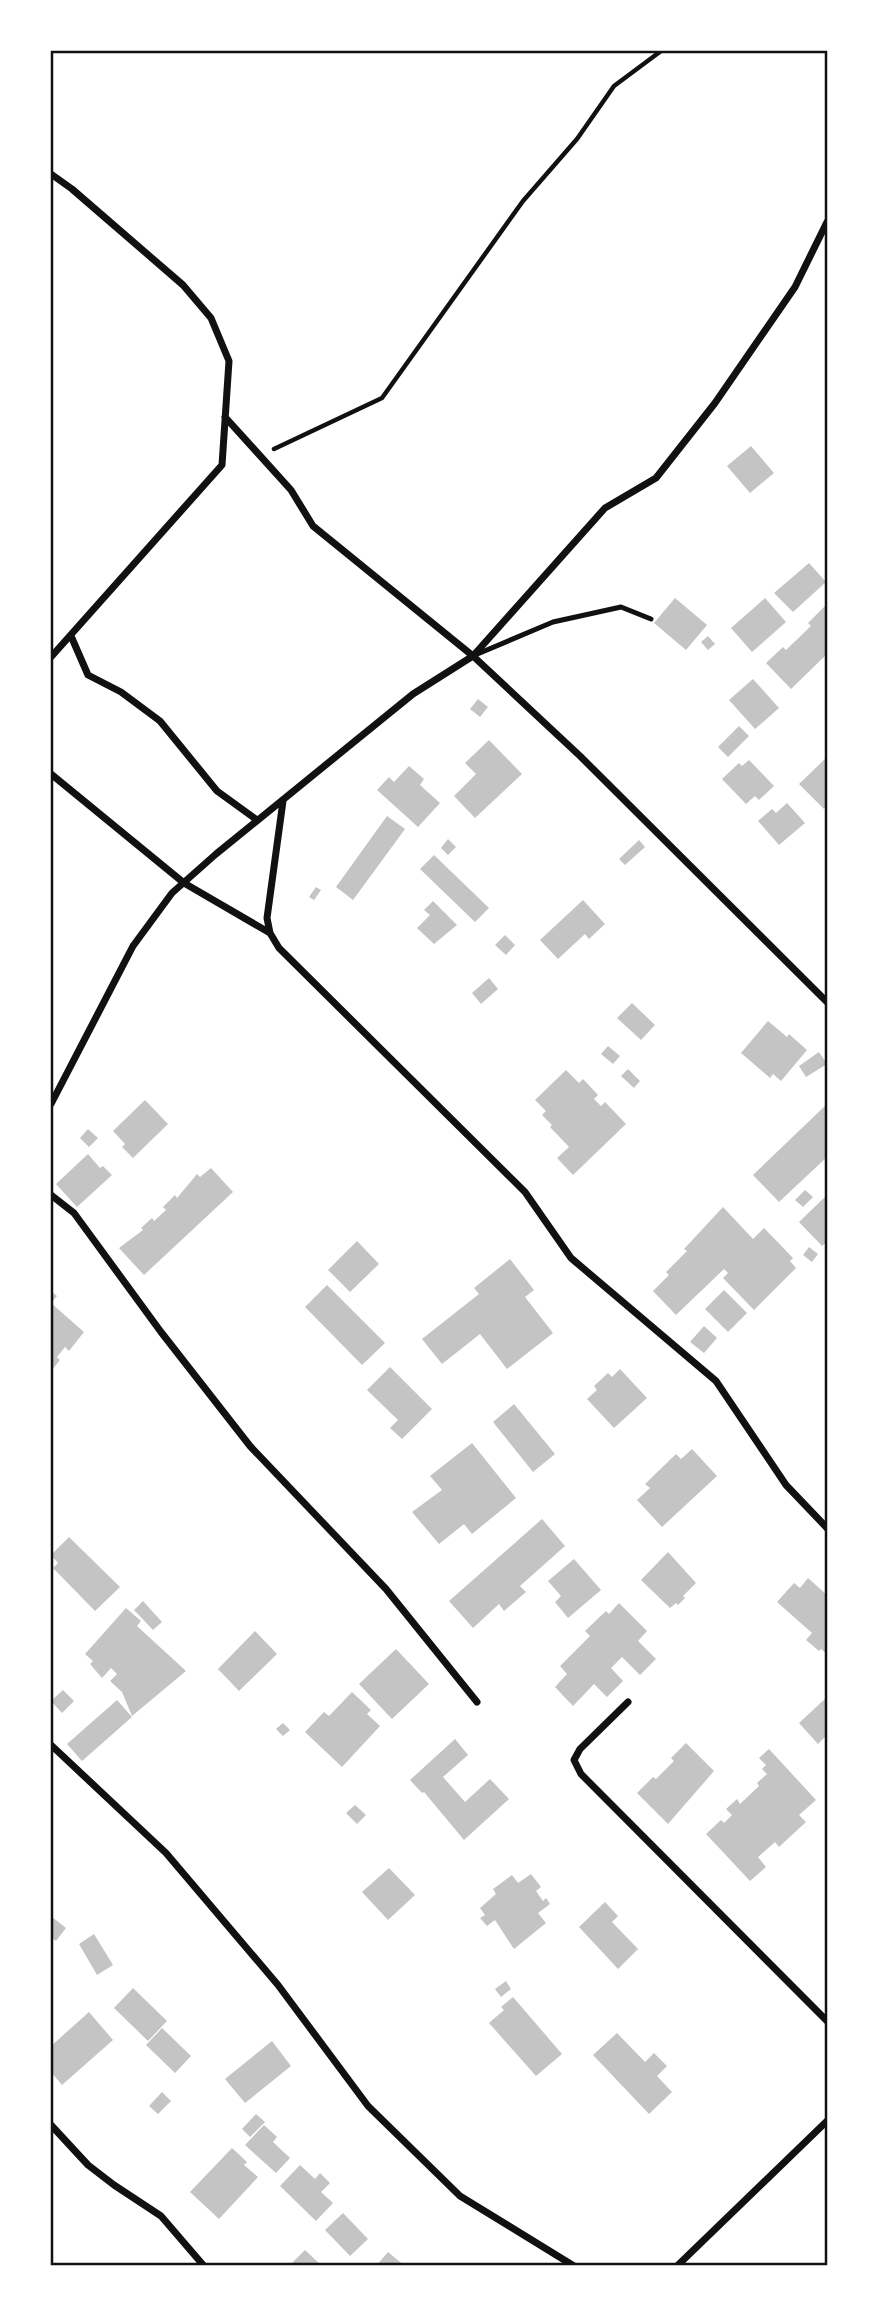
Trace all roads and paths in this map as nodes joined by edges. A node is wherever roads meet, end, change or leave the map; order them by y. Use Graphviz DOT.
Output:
graph roads {
  1 [pos="661,51"];
  2 [pos="51,174"];
  3 [pos="827,222"];
  4 [pos="225,417"];
  5 [pos="260,455"];
  6 [pos="651,619"];
  7 [pos="71,636"];
  8 [pos="473,656"];
  9 [pos="51,657"];
  10 [pos="51,774"];
  11 [pos="283,800"];
  12 [pos="257,820"];
  13 [pos="184,883"];
  14 [pos="270,933"];
  15 [pos="827,1002"];
  16 [pos="51,1104"];
  17 [pos="51,1195"];
  18 [pos="827,1528"];
  19 [pos="477,1702"];
  20 [pos="628,1702"];
  21 [pos="51,1745"];
  22 [pos="827,2021"];
  23 [pos="827,2120"];
  24 [pos="51,2125"];
  25 [pos="204,2266"];
  26 [pos="574,2266"];
  27 [pos="677,2266"];
  1 -- 5 [label="path"];
  2 -- 4 [label="street"];
  3 -- 8 [label="street"];
  4 -- 5 [label="street"];
  4 -- 7 [label="street"];
  5 -- 8 [label="street"];
  6 -- 8 [label="lane"];
  7 -- 9 [label="street"];
  7 -- 12 [label="street"];
  8 -- 11 [label="street"];
  8 -- 15 [label="street"];
  10 -- 13 [label="street"];
  11 -- 12 [label="street"];
  11 -- 14 [label="street"];
  12 -- 13 [label="street"];
  13 -- 14 [label="street"];
  13 -- 16 [label="street"];
  14 -- 18 [label="street"];
  17 -- 19 [label="street"];
  20 -- 22 [label="street"];
  21 -- 26 [label="street"];
  23 -- 27 [label="street"];
  24 -- 25 [label="street"];
}
